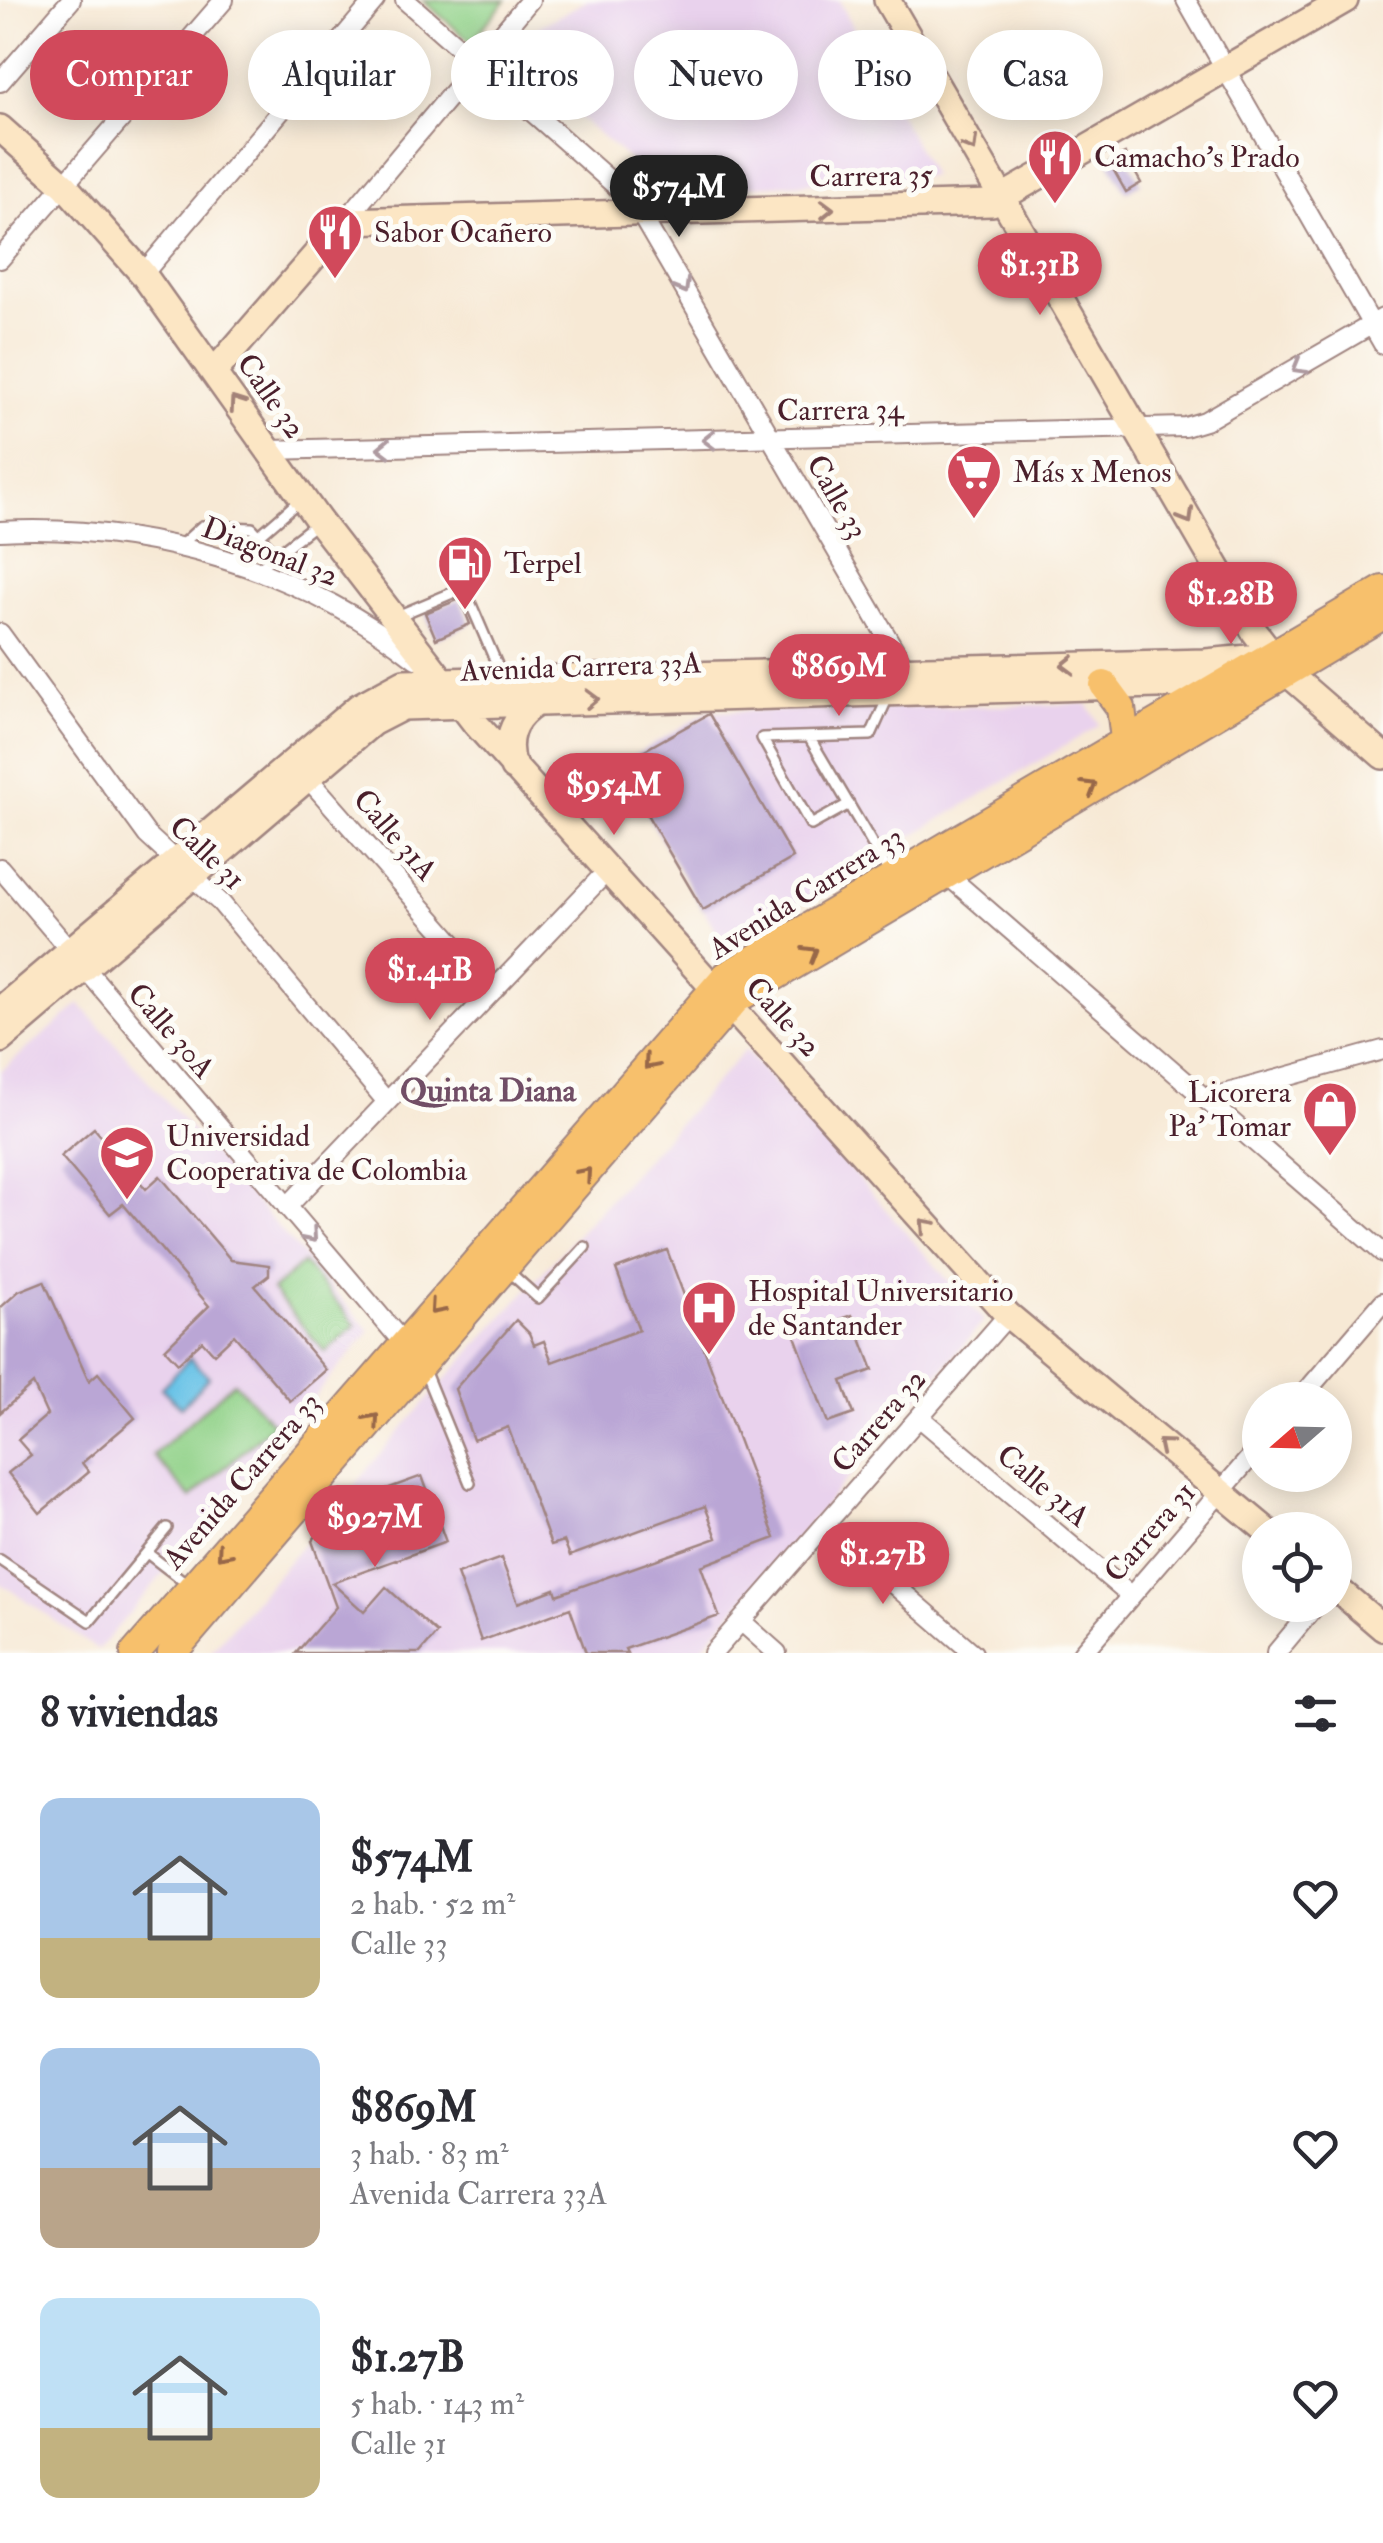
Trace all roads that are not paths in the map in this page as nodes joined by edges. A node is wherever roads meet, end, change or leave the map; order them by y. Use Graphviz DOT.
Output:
graph roads {
  1 [pos="70,0"];
  2 [pos="224,0"];
  3 [pos="375,0"];
  4 [pos="405,0"];
  5 [pos="530,0"];
  6 [pos="888,0"];
  7 [pos="1186,0"];
  8 [pos="1345,0"];
  9 [pos="505,30"];
  10 [pos="451,39"];
  11 [pos="1226,70"];
  12 [pos="0,82"];
  13 [pos="451,94"];
  14 [pos="544,120"];
  15 [pos="0,128"];
  16 [pos="66,186"];
  17 [pos="1003,199"];
  18 [pos="640,214"];
  19 [pos="344,220"];
  20 [pos="0,260"];
  21 [pos="143,274"];
  22 [pos="1377,321"];
  23 [pos="1383,344"];
  24 [pos="214,372"];
  25 [pos="1137,430"];
  26 [pos="771,439"];
  27 [pos="269,450"];
  28 [pos="302,498"];
  29 [pos="319,521"];
  30 [pos="0,530"];
  31 [pos="259,535"];
  32 [pos="178,548"];
  33 [pos="276,554"];
  34 [pos="231,560"];
  35 [pos="256,570"];
  36 [pos="1383,590"];
  37 [pos="1383,615"];
  38 [pos="394,617"];
  39 [pos="0,633"];
  40 [pos="1277,663"];
  41 [pos="905,668"];
  42 [pos="502,676"];
  43 [pos="440,678"];
  44 [pos="1218,684"];
  45 [pos="1104,685"];
  46 [pos="891,690"];
  47 [pos="543,700"];
  48 [pos="460,702"];
  49 [pos="810,736"];
  50 [pos="1125,739"];
  51 [pos="1383,756"];
  52 [pos="513,767"];
  53 [pos="300,770"];
  54 [pos="848,804"];
  55 [pos="0,868"];
  56 [pos="184,869"];
  57 [pos="608,871"];
  58 [pos="945,873"];
  59 [pos="891,876"];
  60 [pos="75,961"];
  61 [pos="494,990"];
  62 [pos="722,998"];
  63 [pos="0,1010"];
  64 [pos="0,1040"];
  65 [pos="1383,1050"];
  66 [pos="1206,1099"];
  67 [pos="388,1102"];
  68 [pos="286,1207"];
  69 [pos="586,1247"];
  70 [pos="1383,1253"];
  71 [pos="496,1259"];
  72 [pos="1383,1302"];
  73 [pos="1008,1315"];
  74 [pos="413,1354"];
  75 [pos="1314,1382"];
  76 [pos="919,1417"];
  77 [pos="1242,1467"];
  78 [pos="470,1484"];
  79 [pos="1220,1492"];
  80 [pos="1244,1512"];
  81 [pos="825,1525"];
  82 [pos="167,1528"];
  83 [pos="147,1552"];
  84 [pos="0,1560"];
  85 [pos="192,1588"];
  86 [pos="1131,1596"];
  87 [pos="1352,1602"];
  88 [pos="740,1621"];
  89 [pos="1302,1622"];
  90 [pos="1383,1628"];
  91 [pos="134,1653"];
  92 [pos="172,1653"];
  93 [pos="713,1653"];
  94 [pos="777,1653"];
  95 [pos="973,1653"];
  96 [pos="1082,1653"];
  97 [pos="1276,1653"];
  1 -- 12 [label="street"];
  2 -- 16 [label="street"];
  3 -- 21 [label="street"];
  4 -- 10 [label="street, Calle 33"];
  5 -- 9 [label="street"];
  6 -- 17 [label="street, one-way"];
  7 -- 11 [label="street"];
  8 -- 11 [label="street, Carrera 35"];
  11 -- 17 [label="street, Carrera 35"];
  11 -- 22 [label="street"];
  13 -- 19 [label="street"];
  14 -- 18 [label="street, Calle 33"];
  15 -- 16 [label="street, Calle 32"];
  16 -- 20 [label="street"];
  16 -- 21 [label="street, Calle 32"];
  18 -- 17 [label="street, Carrera 35, one-way"];
  17 -- 25 [label="street"];
  18 -- 19 [label="street, Carrera 35"];
  18 -- 26 [label="street, Calle 33, one-way"];
  19 -- 24 [label="street"];
  21 -- 24 [label="street, Calle 32"];
  22 -- 23 [label="street"];
  22 -- 25 [label="street, Carrera 34, one-way"];
  27 -- 24 [label="street, Calle 32, one-way"];
  25 -- 26 [label="street, Carrera 34"];
  25 -- 40 [label="street, one-way"];
  26 -- 27 [label="street, Carrera 34, one-way"];
  26 -- 41 [label="street, Calle 33"];
  27 -- 28 [label="street, Calle 32"];
  28 -- 29 [label="street, Calle 32"];
  28 -- 31 [label="lane"];
  29 -- 33 [label="lane"];
  29 -- 38 [label="street, Calle 32"];
  30 -- 32 [label="street, Diagonal 32"];
  31 -- 32 [label="lane"];
  31 -- 33 [label="lane"];
  31 -- 34 [label="lane"];
  32 -- 34 [label="street, Diagonal 32"];
  33 -- 35 [label="lane"];
  34 -- 35 [label="street, Diagonal 32"];
  35 -- 43 [label="street, Diagonal 32"];
  36 -- 40 [label="main road, Avenida Carrera 33"];
  37 -- 40 [label="main road, Avenida Carrera 33"];
  38 -- 42 [label="lane"];
  38 -- 43 [label="street, Calle 32"];
  39 -- 56 [label="street, Calle 31"];
  40 -- 41 [label="street, Avenida Carrera 33A, one-way"];
  40 -- 44 [label="main road, Avenida Carrera 33"];
  40 -- 51 [label="street"];
  58 -- 40 [label="main road, Avenida Carrera 33, one-way"];
  41 -- 42 [label="street, Avenida Carrera 33A"];
  41 -- 46 [label="street"];
  42 -- 43 [label="street, Avenida Carrera 33A"];
  43 -- 48 [label="street, Calle 32"];
  43 -- 53 [label="street, Avenida Carrera 33A"];
  44 -- 45 [label="street, Avenida Carrera 33A"];
  44 -- 50 [label="main road, Avenida Carrera 33"];
  45 -- 46 [label="street, Avenida Carrera 33A"];
  45 -- 50 [label="main road"];
  47 -- 46 [label="street, Avenida Carrera 33A, one-way"];
  46 -- 49 [label="lane"];
  47 -- 48 [label="street, Avenida Carrera 33A"];
  47 -- 52 [label="street"];
  48 -- 52 [label="street, Calle 32"];
  48 -- 53 [label="street, Avenida Carrera 33A"];
  49 -- 54 [label="lane"];
  49 -- 54 [label="lane"];
  50 -- 59 [label="main road, Avenida Carrera 33"];
  52 -- 57 [label="street, Calle 32"];
  53 -- 56 [label="street, Avenida Carrera 33A"];
  53 -- 61 [label="street, Calle 31A"];
  54 -- 59 [label="lane"];
  55 -- 60 [label="street, Calle 30A"];
  56 -- 60 [label="street, Avenida Carrera 33A"];
  56 -- 67 [label="street, Calle 31"];
  57 -- 61 [label="street"];
  57 -- 62 [label="street, Calle 32"];
  62 -- 58 [label="main road, Avenida Carrera 33, one-way"];
  58 -- 66 [label="street"];
  59 -- 62 [label="main road, Avenida Carrera 33"];
  60 -- 63 [label="street, Avenida Carrera 33A"];
  60 -- 64 [label="street, Avenida Carrera 33A"];
  60 -- 68 [label="street, Calle 30A"];
  61 -- 67 [label="street"];
  62 -- 71 [label="main road, Avenida Carrera 33"];
  73 -- 62 [label="street, Calle 32, one-way"];
  65 -- 66 [label="street"];
  66 -- 70 [label="street"];
  67 -- 68 [label="street"];
  68 -- 74 [label="street, Calle 30A, one-way"];
  69 -- 71 [label="lane"];
  71 -- 74 [label="main road, Avenida Carrera 33"];
  72 -- 75 [label="street"];
  73 -- 76 [label="street, Carrera 32"];
  79 -- 73 [label="street, Calle 32, one-way"];
  74 -- 78 [label="lane"];
  74 -- 85 [label="main road, Avenida Carrera 33, one-way"];
  92 -- 74 [label="main road, Avenida Carrera 33, one-way"];
  76 -- 81 [label="street, Carrera 32"];
  76 -- 86 [label="street, Calle 31A"];
  77 -- 79 [label="street, Carrera 31"];
  79 -- 80 [label="street, Calle 32"];
  79 -- 86 [label="street, Carrera 31"];
  81 -- 88 [label="street, Carrera 32"];
  81 -- 95 [label="street"];
  82 -- 83 [label="lane"];
  83 -- 84 [label="lane"];
  83 -- 85 [label="lane"];
  85 -- 91 [label="main road, Avenida Carrera 33"];
  86 -- 96 [label="street, Carrera 31"];
  87 -- 90 [label="street"];
  88 -- 93 [label="street, Carrera 32"];
  88 -- 94 [label="street"];
  89 -- 97 [label="street"];
}
